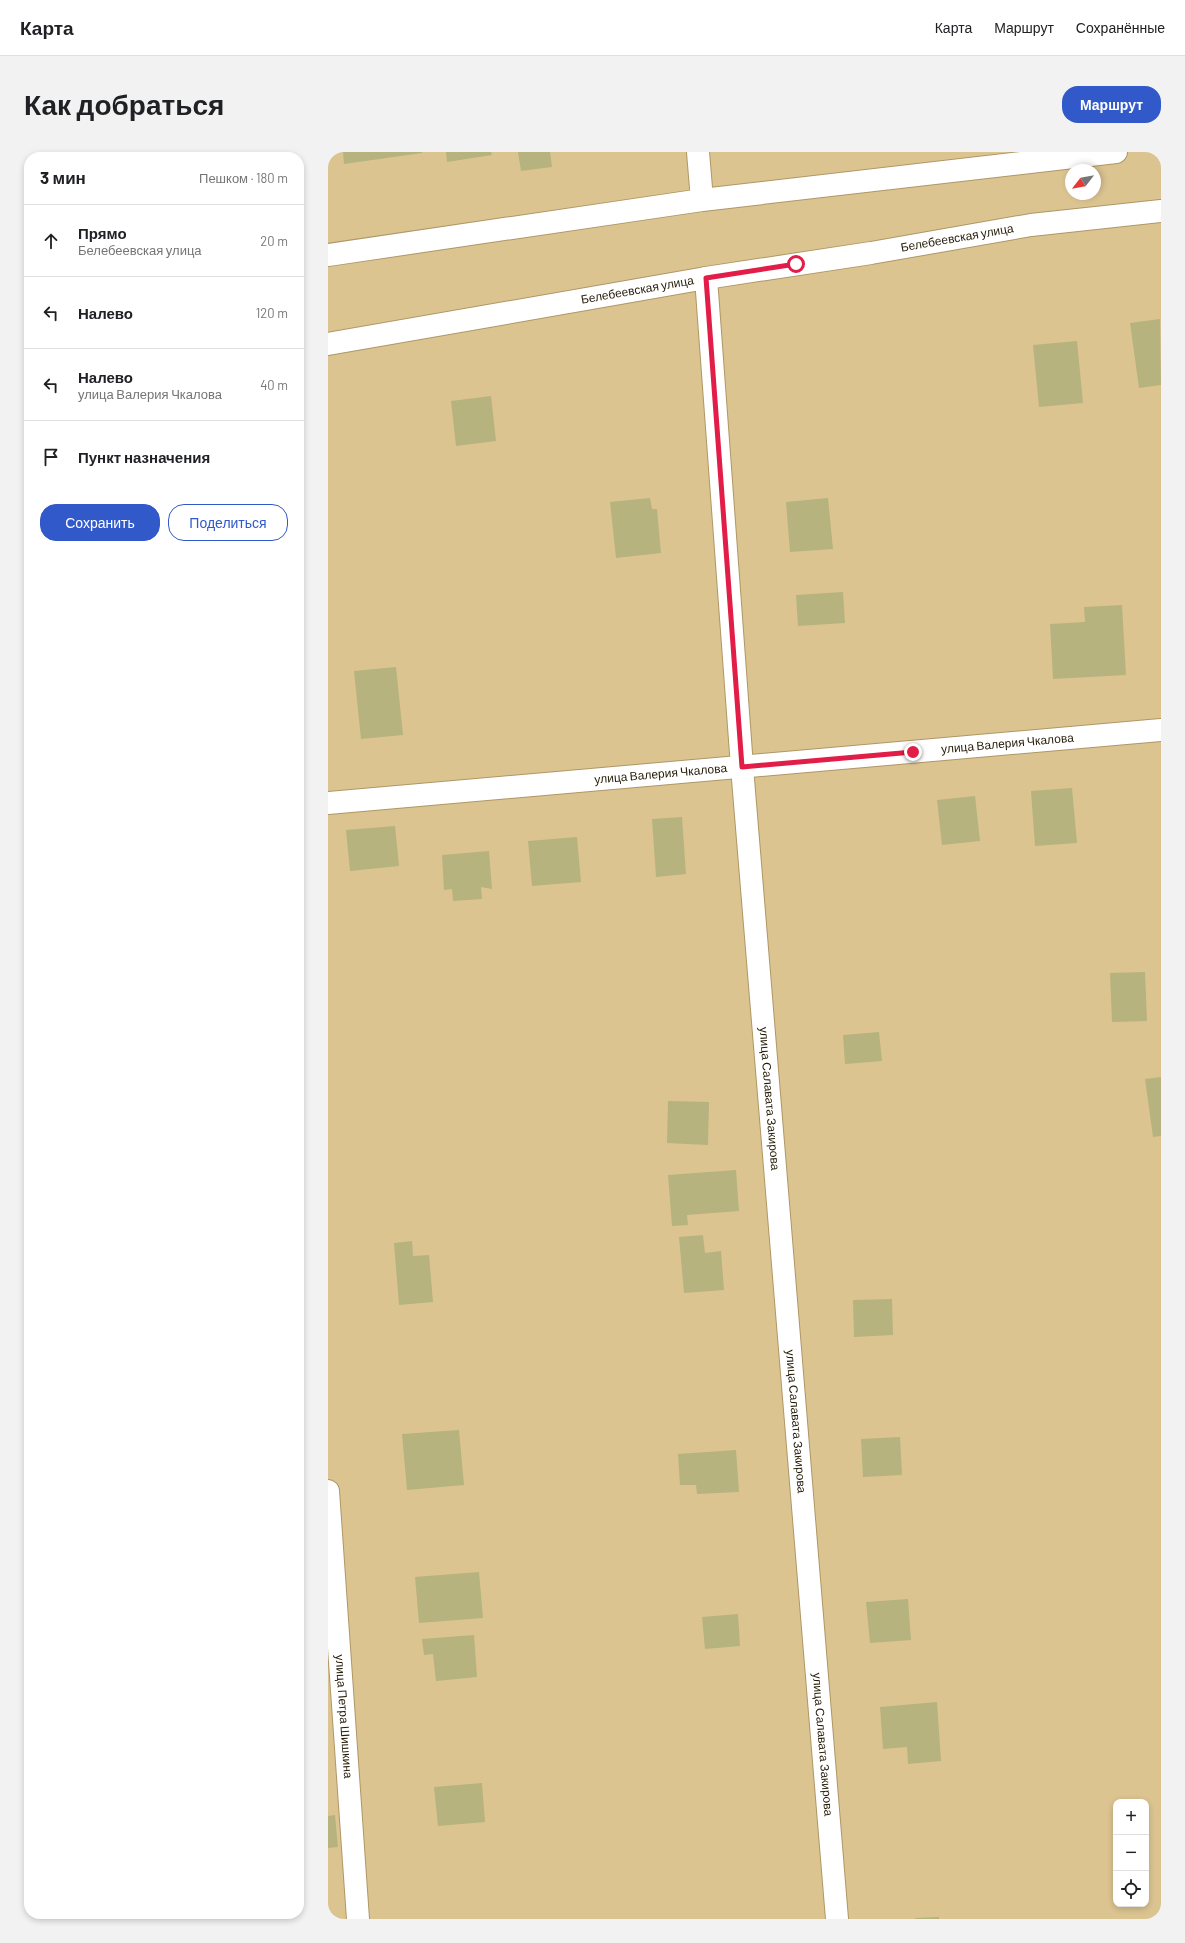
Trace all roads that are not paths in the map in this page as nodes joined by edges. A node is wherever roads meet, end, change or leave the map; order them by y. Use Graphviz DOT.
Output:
graph roads {
  1 [pos="698,152"];
  2 [pos="1116,152"];
  3 [pos="702,200"];
  4 [pos="1161,211"];
  5 [pos="328,255"];
  6 [pos="706,278"];
  7 [pos="328,344"];
  8 [pos="1161,730"];
  9 [pos="742,767"];
  10 [pos="328,804"];
  11 [pos="328,1491"];
  12 [pos="358,1919"];
  13 [pos="837,1919"];
  1 -- 3 [label="street"];
  2 -- 3 [label="street"];
  3 -- 5 [label="street"];
  4 -- 6 [label="street, Белебеевская улица"];
  6 -- 7 [label="street, Белебеевская улица"];
  6 -- 9 [label="street, улица Салавата Закирова"];
  8 -- 9 [label="street, улица Валерия Чкалова"];
  9 -- 10 [label="street, улица Валерия Чкалова"];
  9 -- 13 [label="street, улица Салавата Закирова"];
  11 -- 12 [label="street, улица Петра Шишкина"];
}
